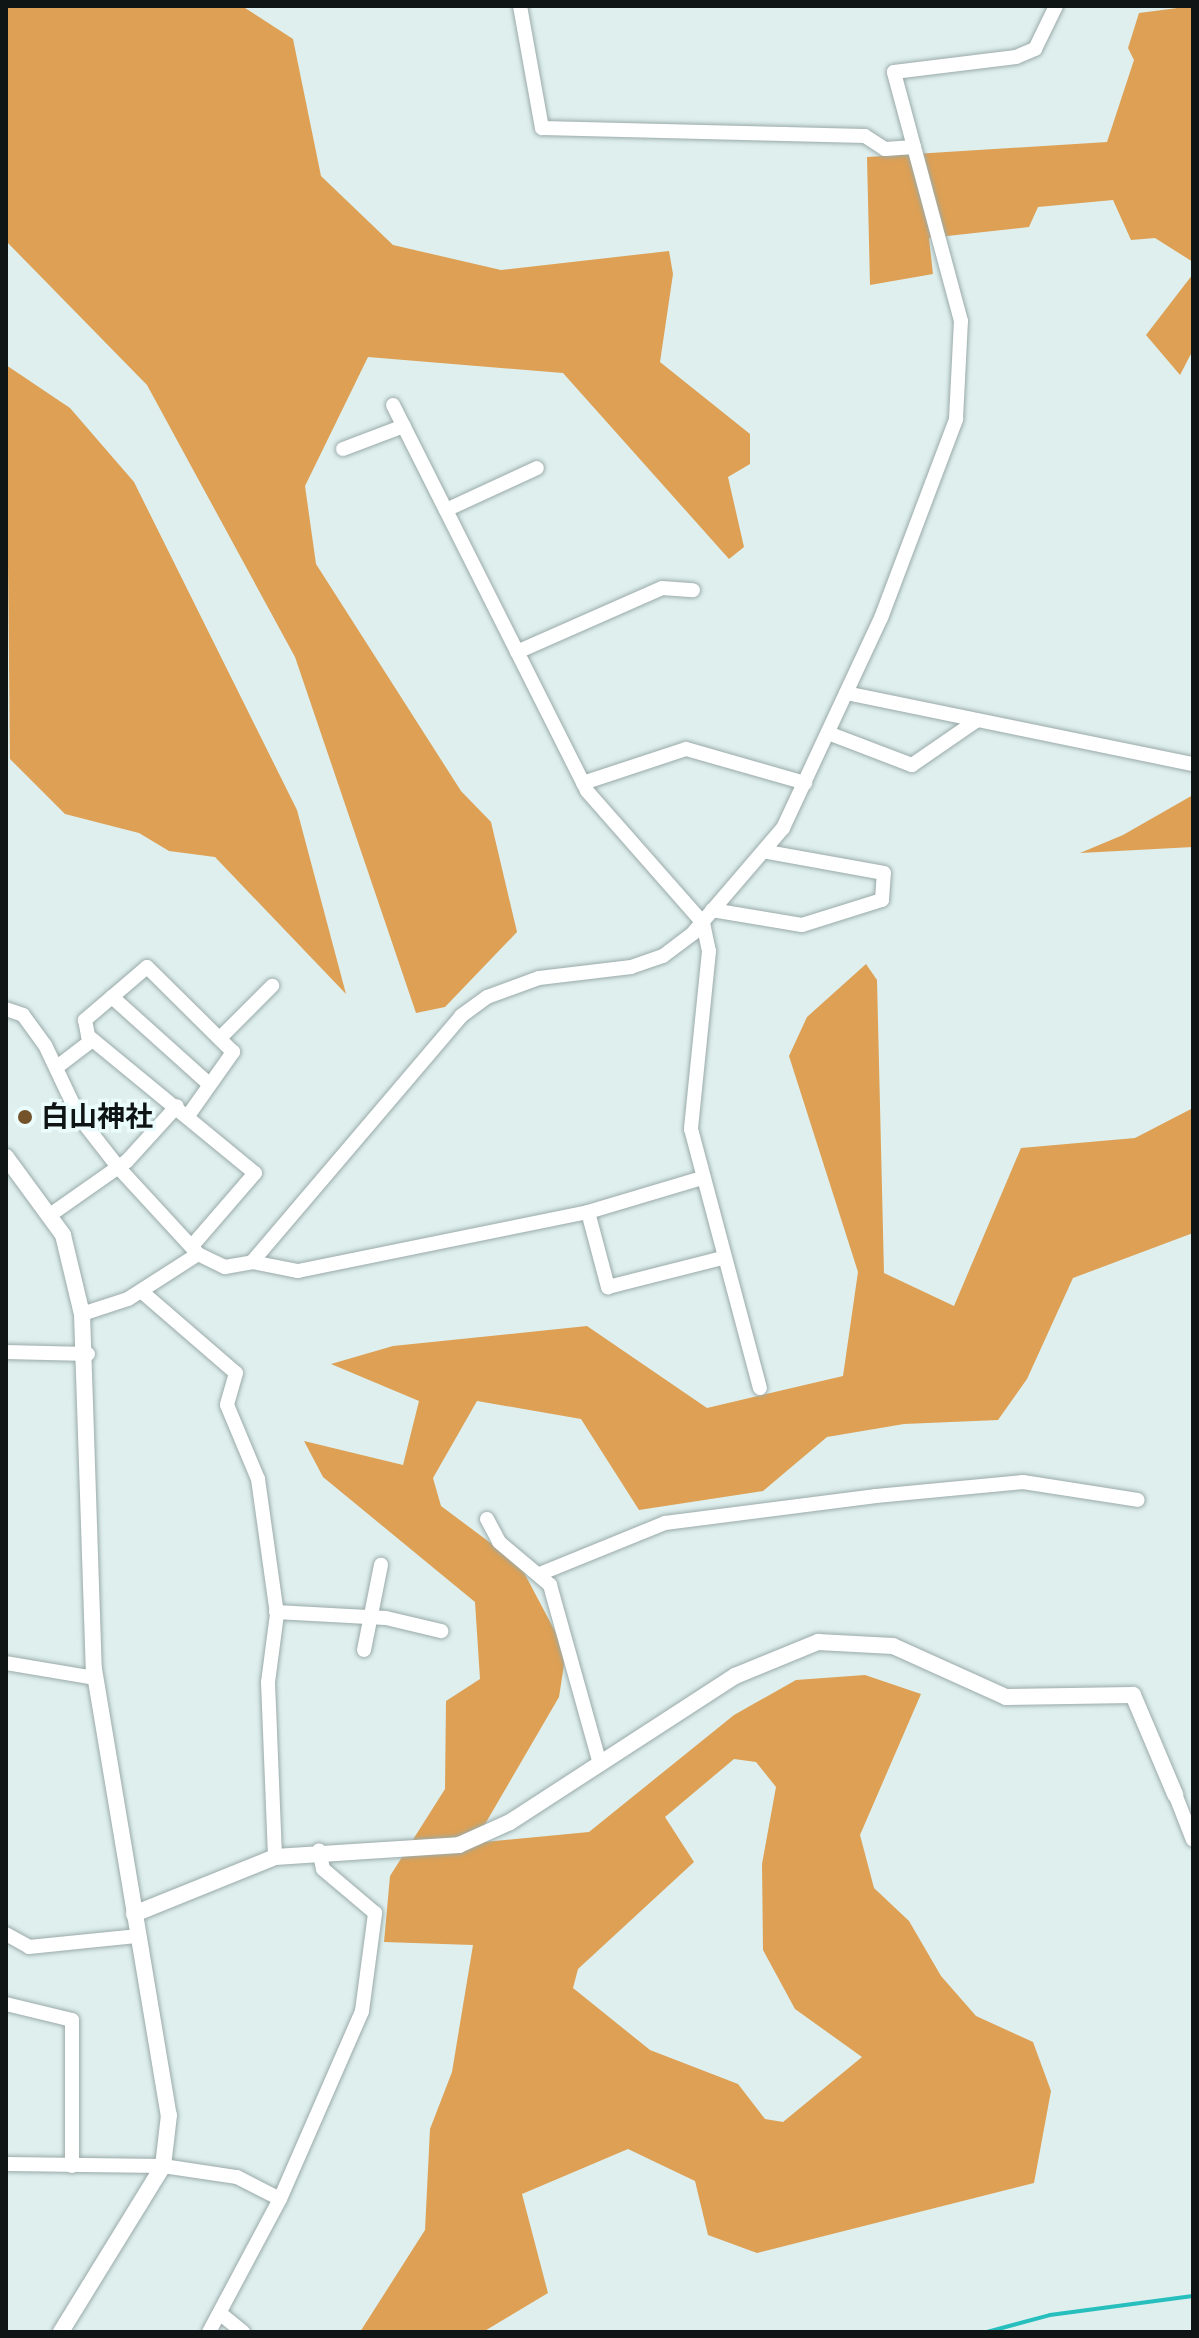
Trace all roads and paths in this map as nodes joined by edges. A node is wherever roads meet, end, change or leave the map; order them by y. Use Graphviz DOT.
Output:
graph roads {
  1 [pos="520,6"];
  2 [pos="1056,6"];
  3 [pos="914,147"];
  4 [pos="393,405"];
  5 [pos="404,426"];
  6 [pos="343,449"];
  7 [pos="537,468"];
  8 [pos="446,510"];
  9 [pos="693,590"];
  10 [pos="517,652"];
  11 [pos="846,693"];
  12 [pos="976,721"];
  13 [pos="828,733"];
  14 [pos="1193,764"];
  15 [pos="583,783"];
  16 [pos="805,783"];
  17 [pos="767,852"];
  18 [pos="712,910"];
  19 [pos="703,923"];
  20 [pos="272,986"];
  21 [pos="112,997"];
  22 [pos="6,1009"];
  23 [pos="220,1038"];
  24 [pos="91,1041"];
  25 [pos="57,1067"];
  26 [pos="209,1084"];
  27 [pos="184,1109"];
  28 [pos="6,1157"];
  29 [pos="118,1167"];
  30 [pos="702,1178"];
  31 [pos="588,1212"];
  32 [pos="50,1215"];
  33 [pos="195,1250"];
  34 [pos="723,1258"];
  35 [pos="252,1262"];
  36 [pos="141,1291"];
  37 [pos="82,1314"];
  38 [pos="6,1352"];
  39 [pos="88,1354"];
  40 [pos="760,1388"];
  41 [pos="1138,1500"];
  42 [pos="487,1519"];
  43 [pos="381,1565"];
  44 [pos="542,1573"];
  45 [pos="276,1612"];
  46 [pos="371,1617"];
  47 [pos="441,1631"];
  48 [pos="364,1650"];
  49 [pos="6,1663"];
  50 [pos="95,1678"];
  51 [pos="600,1764"];
  52 [pos="1175,1794"];
  53 [pos="1193,1840"];
  54 [pos="319,1850"];
  55 [pos="275,1857"];
  56 [pos="134,1914"];
  57 [pos="6,1934"];
  58 [pos="138,1936"];
  59 [pos="6,2004"];
  60 [pos="6,2164"];
  61 [pos="72,2166"];
  62 [pos="163,2166"];
  63 [pos="280,2199"];
  64 [pos="222,2315"];
  65 [pos="61,2332"];
  66 [pos="209,2332"];
  67 [pos="243,2332"];
  1 -- 3 [label="street"];
  2 -- 3 [label="street"];
  3 -- 11 [label="street"];
  4 -- 5 [label="street"];
  5 -- 6 [label="street"];
  5 -- 8 [label="street"];
  7 -- 8 [label="street"];
  8 -- 10 [label="street"];
  9 -- 10 [label="street"];
  10 -- 15 [label="street"];
  11 -- 12 [label="street"];
  11 -- 13 [label="street"];
  12 -- 13 [label="street"];
  12 -- 14 [label="street"];
  13 -- 16 [label="street"];
  15 -- 16 [label="street"];
  15 -- 19 [label="street"];
  16 -- 17 [label="street"];
  17 -- 18 [label="street"];
  17 -- 18 [label="street"];
  18 -- 19 [label="street"];
  19 -- 30 [label="street"];
  19 -- 35 [label="street"];
  20 -- 23 [label="street"];
  21 -- 23 [label="street"];
  21 -- 24 [label="street"];
  21 -- 26 [label="street"];
  22 -- 25 [label="street"];
  23 -- 26 [label="street"];
  24 -- 25 [label="street"];
  24 -- 27 [label="street"];
  25 -- 29 [label="street"];
  26 -- 27 [label="street"];
  27 -- 29 [label="street"];
  27 -- 33 [label="street"];
  28 -- 32 [label="street"];
  29 -- 32 [label="street"];
  29 -- 33 [label="street"];
  30 -- 31 [label="street"];
  30 -- 34 [label="street"];
  31 -- 34 [label="street"];
  31 -- 35 [label="street"];
  32 -- 37 [label="street"];
  33 -- 35 [label="street"];
  33 -- 36 [label="street"];
  34 -- 40 [label="street"];
  36 -- 37 [label="street"];
  36 -- 45 [label="street"];
  37 -- 39 [label="street"];
  38 -- 39 [label="street"];
  39 -- 50 [label="street"];
  41 -- 44 [label="street"];
  42 -- 44 [label="street"];
  43 -- 46 [label="street"];
  44 -- 51 [label="street"];
  45 -- 46 [label="street"];
  45 -- 55 [label="street"];
  46 -- 47 [label="street"];
  46 -- 48 [label="street"];
  49 -- 50 [label="street"];
  50 -- 56 [label="street"];
  51 -- 52 [label="street"];
  51 -- 54 [label="street"];
  52 -- 53 [label="street"];
  54 -- 55 [label="street"];
  54 -- 63 [label="street"];
  55 -- 56 [label="street"];
  56 -- 58 [label="street"];
  57 -- 58 [label="street"];
  58 -- 62 [label="street"];
  59 -- 61 [label="street"];
  60 -- 61 [label="street"];
  61 -- 62 [label="street"];
  62 -- 63 [label="street"];
  62 -- 65 [label="street"];
  63 -- 64 [label="street"];
  64 -- 66 [label="street"];
  64 -- 67 [label="street"];
}
